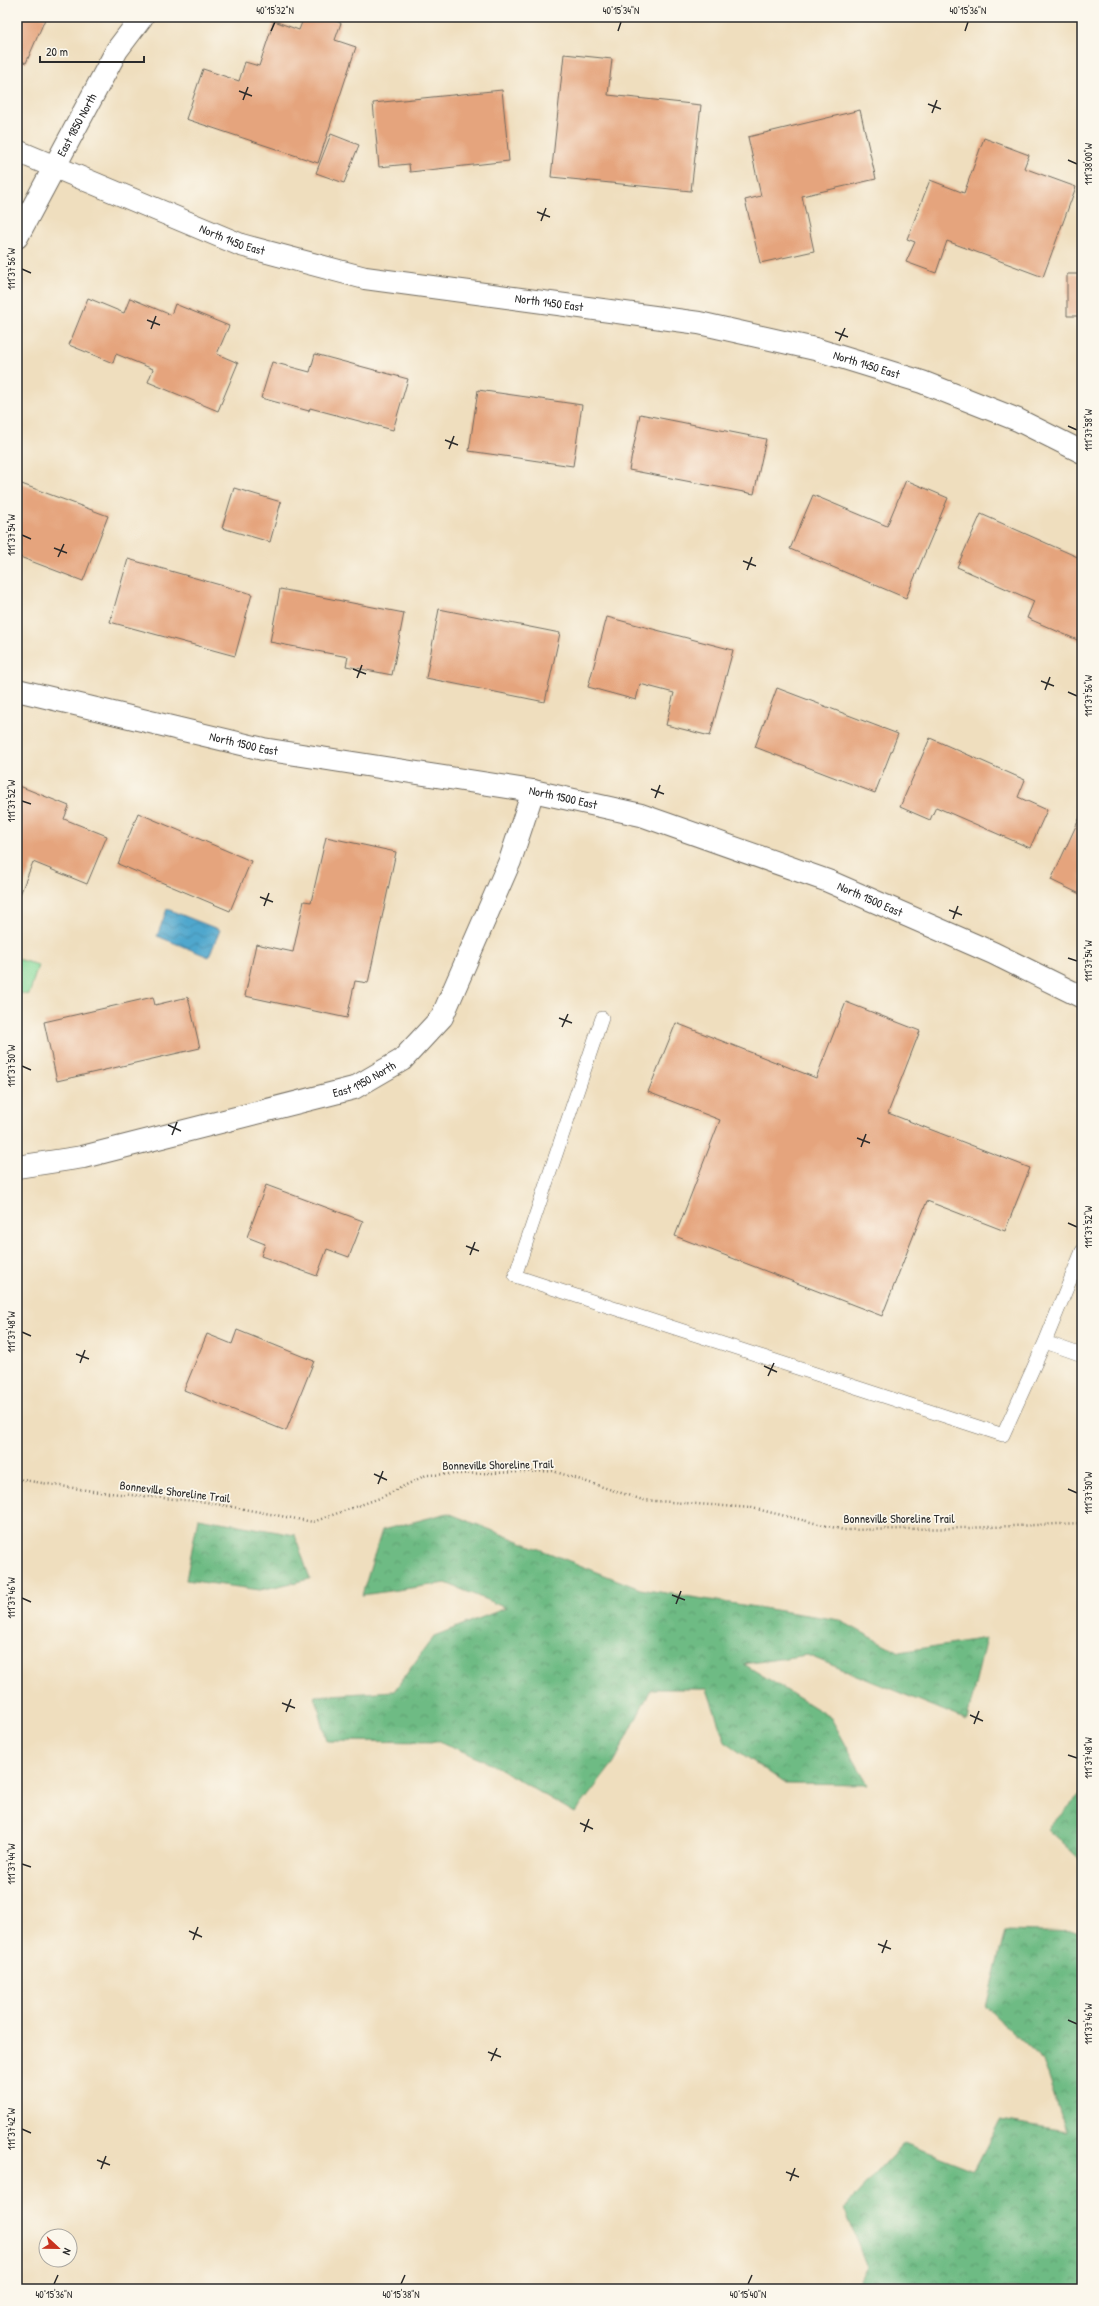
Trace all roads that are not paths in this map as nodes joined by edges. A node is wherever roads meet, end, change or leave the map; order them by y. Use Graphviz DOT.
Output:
graph roads {
  1 [pos="142,17"];
  2 [pos="17,151"];
  3 [pos="54,167"];
  4 [pos="17,237"];
  5 [pos="1082,452"];
  6 [pos="17,690"];
  7 [pos="533,791"];
  8 [pos="1082,997"];
  9 [pos="602,1018"];
  10 [pos="23,1166"];
  11 [pos="1082,1251"];
  12 [pos="1045,1342"];
  13 [pos="1082,1355"];
  1 -- 3 [label="street, East 1850 North"];
  2 -- 3 [label="street, North 1450 East"];
  3 -- 4 [label="street, East 1850 North"];
  3 -- 5 [label="street, North 1450 East"];
  6 -- 7 [label="street, North 1500 East"];
  7 -- 8 [label="street, North 1500 East"];
  7 -- 10 [label="street, East 1950 North"];
  9 -- 12 [label="lane"];
  11 -- 12 [label="lane"];
  12 -- 13 [label="lane"];
}
